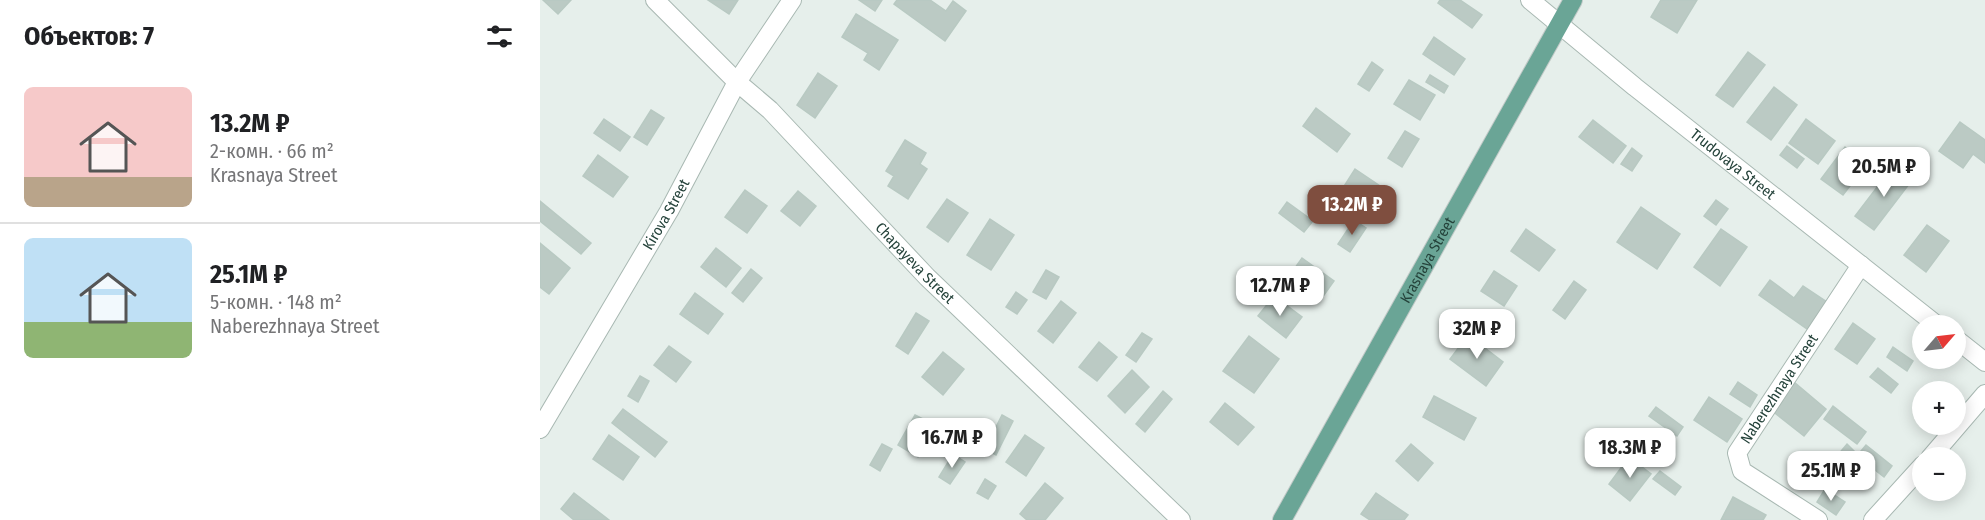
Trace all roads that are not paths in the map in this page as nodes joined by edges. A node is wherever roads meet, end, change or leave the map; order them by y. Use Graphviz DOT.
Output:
graph roads {
  1 [pos="655,0"];
  2 [pos="792,0"];
  3 [pos="1530,0"];
  4 [pos="1573,0"];
  5 [pos="1560,24"];
  6 [pos="737,82"];
  7 [pos="1861,265"];
  8 [pos="1924,315"];
  9 [pos="1966,347"];
  10 [pos="1985,362"];
  11 [pos="1985,394"];
  12 [pos="540,429"];
  13 [pos="1939,447"];
  14 [pos="1912,477"];
  15 [pos="1181,520"];
  16 [pos="1282,520"];
  17 [pos="1818,520"];
  18 [pos="1873,520"];
  1 -- 6 [label="street, Chapayeva Street"];
  2 -- 6 [label="street, Kirova Street"];
  3 -- 5 [label="street, Trudovaya Street"];
  4 -- 5 [label="main road, Krasnaya Street"];
  5 -- 7 [label="street, Trudovaya Street"];
  5 -- 16 [label="main road, Krasnaya Street"];
  6 -- 12 [label="street, Kirova Street"];
  6 -- 15 [label="street, Chapayeva Street"];
  7 -- 8 [label="street, Trudovaya Street"];
  7 -- 17 [label="street, Naberezhnaya Street"];
  9 -- 10 [label="street"];
  11 -- 13 [label="street"];
  14 -- 18 [label="street"];
}
